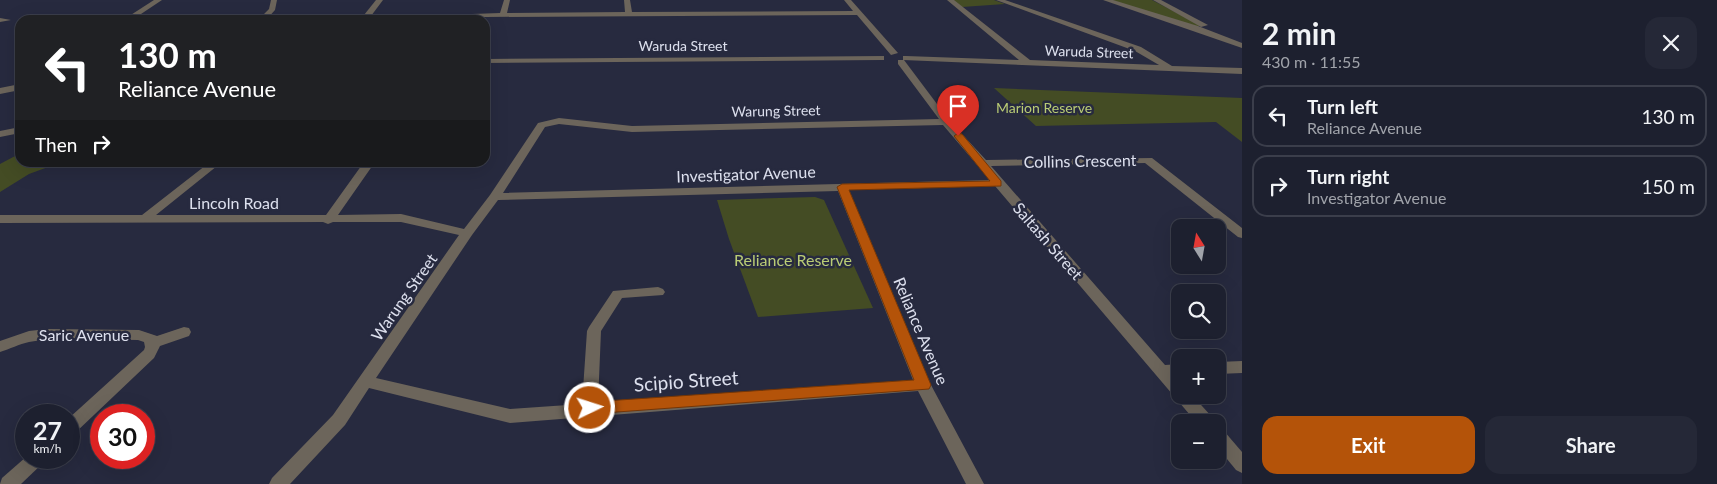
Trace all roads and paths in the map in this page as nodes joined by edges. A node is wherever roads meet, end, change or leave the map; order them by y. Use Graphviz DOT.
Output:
graph roads {
  1 [pos="159,0"];
  2 [pos="274,0"];
  3 [pos="380,0"];
  4 [pos="507,0"];
  5 [pos="627,0"];
  6 [pos="847,0"];
  7 [pos="950,0"];
  8 [pos="999,0"];
  9 [pos="1106,0"];
  10 [pos="1156,0"];
  11 [pos="858,12"];
  12 [pos="629,14"];
  13 [pos="135,15"];
  14 [pos="267,15"];
  15 [pos="368,15"];
  16 [pos="502,15"];
  17 [pos="490,16"];
  18 [pos="1195,28"];
  19 [pos="1242,46"];
  20 [pos="897,59"];
  21 [pos="490,61"];
  22 [pos="1028,63"];
  23 [pos="1171,69"];
  24 [pos="1242,71"];
  25 [pos="946,122"];
  26 [pos="15,131"];
  27 [pos="0,134"];
  28 [pos="983,163"];
  29 [pos="211,167"];
  30 [pos="366,167"];
  31 [pos="998,183"];
  32 [pos="842,187"];
  33 [pos="495,197"];
  34 [pos="0,219"];
  35 [pos="144,219"];
  36 [pos="328,220"];
  37 [pos="467,233"];
  38 [pos="1242,234"];
  39 [pos="658,292"];
  40 [pos="184,332"];
  41 [pos="8,339"];
  42 [pos="152,343"];
  43 [pos="1242,367"];
  44 [pos="1226,368"];
  45 [pos="1171,370"];
  46 [pos="1161,371"];
  47 [pos="366,381"];
  48 [pos="1171,382"];
  49 [pos="923,385"];
  50 [pos="1190,404"];
  51 [pos="590,408"];
  52 [pos="1199,414"];
  53 [pos="80,418"];
  54 [pos="1226,446"];
  55 [pos="1242,465"];
  56 [pos="25,469"];
  57 [pos="8,484"];
  58 [pos="278,484"];
  59 [pos="975,484"];
  1 -- 13 [label="street"];
  2 -- 14 [label="street"];
  3 -- 15 [label="street"];
  4 -- 16 [label="street"];
  5 -- 12 [label="street"];
  6 -- 11 [label="street, Saltash Street"];
  7 -- 22 [label="street"];
  8 -- 23 [label="street"];
  9 -- 18 [label="street"];
  10 -- 18 [label="street"];
  11 -- 12 [label="street"];
  11 -- 20 [label="street, Saltash Street"];
  12 -- 16 [label="street"];
  16 -- 17 [label="street"];
  18 -- 19 [label="street"];
  20 -- 21 [label="street, Waruda Street"];
  20 -- 22 [label="street, Waruda Street"];
  20 -- 25 [label="street, Saltash Street"];
  22 -- 23 [label="street, Waruda Street"];
  23 -- 24 [label="street, Waruda Street"];
  25 -- 28 [label="street, Saltash Street"];
  25 -- 33 [label="street, Warung Street"];
  26 -- 27 [label="street"];
  28 -- 31 [label="street, Saltash Street"];
  28 -- 38 [label="street, Collins Crescent"];
  29 -- 35 [label="street"];
  30 -- 36 [label="street"];
  31 -- 32 [label="street, Investigator Avenue"];
  31 -- 46 [label="street, Saltash Street"];
  32 -- 33 [label="street, Investigator Avenue"];
  32 -- 49 [label="street, Reliance Avenue"];
  33 -- 37 [label="street, Warung Street"];
  34 -- 35 [label="street, Lincoln Road"];
  35 -- 36 [label="street, Lincoln Road"];
  36 -- 37 [label="street, Lincoln Road"];
  37 -- 47 [label="street, Warung Street"];
  39 -- 51 [label="street"];
  40 -- 42 [label="street, Saric Avenue"];
  41 -- 42 [label="street, Saric Avenue"];
  42 -- 53 [label="street, Saric Avenue"];
  43 -- 44 [label="street"];
  45 -- 46 [label="street"];
  46 -- 48 [label="street, Saltash Street"];
  47 -- 51 [label="street, Scipio Street"];
  47 -- 58 [label="street, Warung Street"];
  49 -- 51 [label="street, Scipio Street"];
  49 -- 59 [label="street, Reliance Avenue"];
  50 -- 52 [label="street, Saltash Street"];
  54 -- 55 [label="street"];
  56 -- 57 [label="street"];
}
